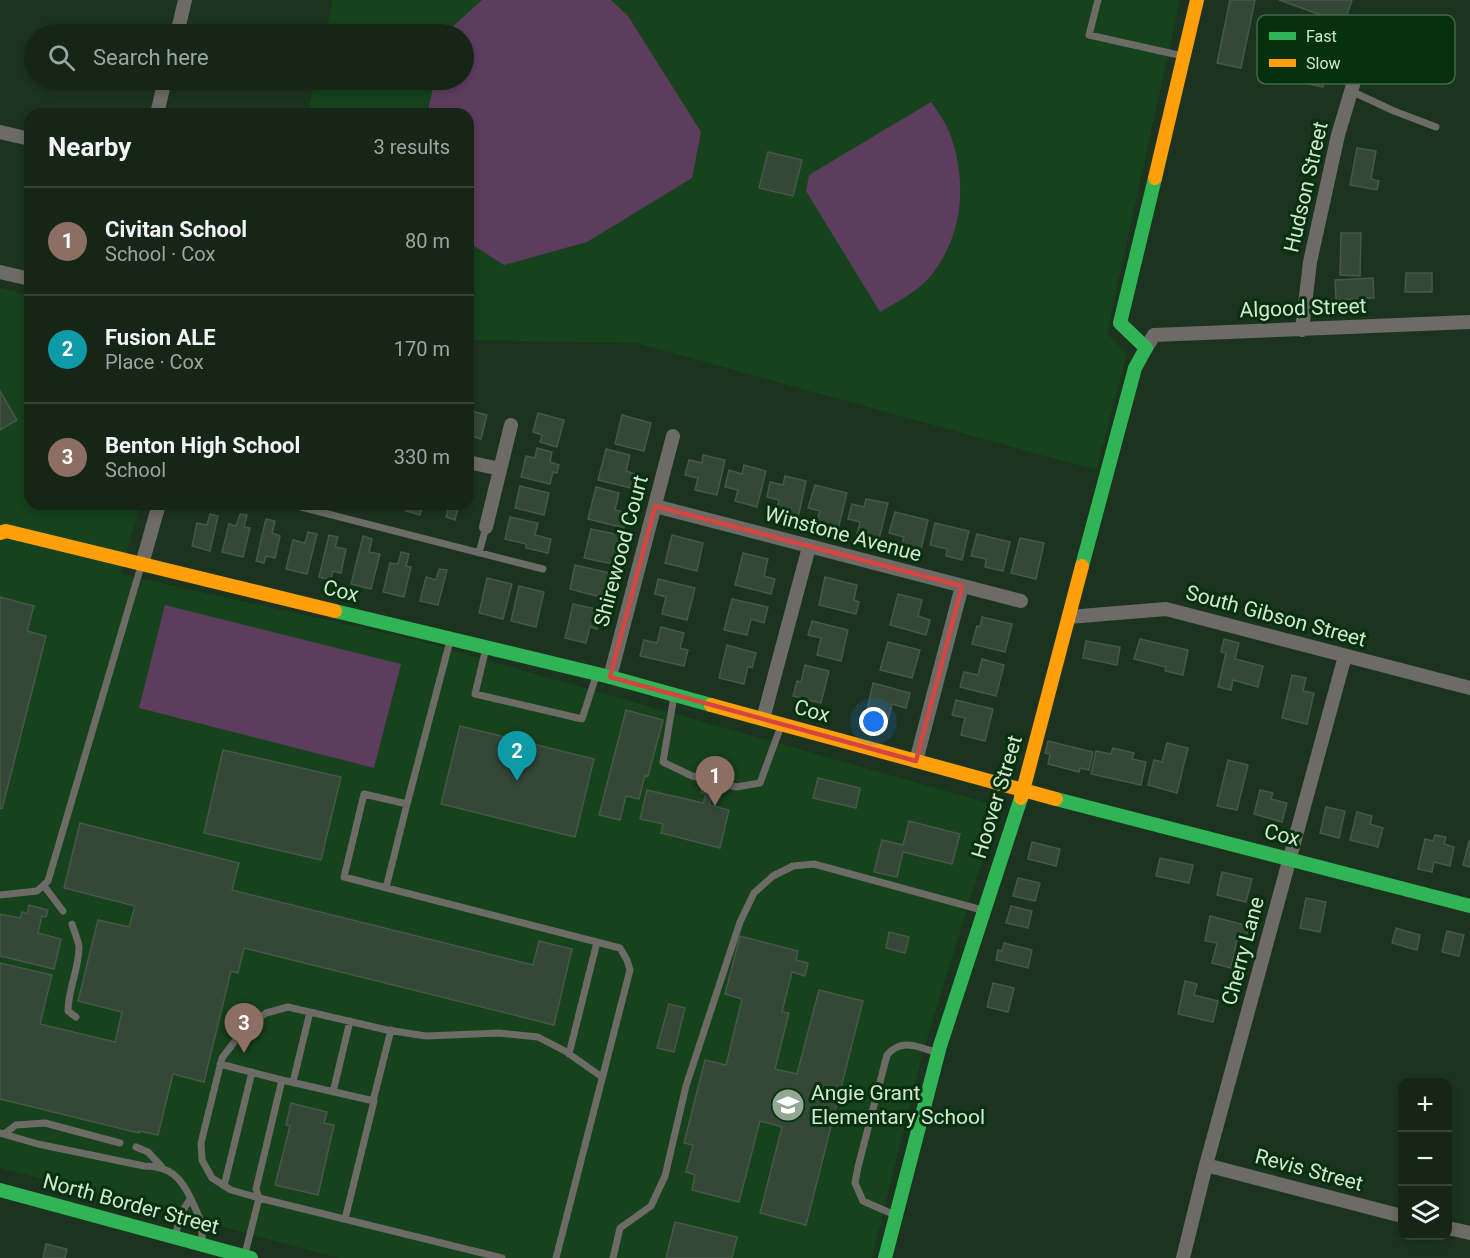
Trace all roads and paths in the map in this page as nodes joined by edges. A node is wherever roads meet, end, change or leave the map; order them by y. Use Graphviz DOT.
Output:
graph roads {
  1 [pos="185,0"];
  2 [pos="1098,0"];
  3 [pos="1197,0"];
  4 [pos="179,24"];
  5 [pos="1184,57"];
  6 [pos="1353,84"];
  7 [pos="163,90"];
  8 [pos="1351,91"];
  9 [pos="158,108"];
  10 [pos="1436,127"];
  11 [pos="0,132"];
  12 [pos="24,138"];
  13 [pos="0,272"];
  14 [pos="24,278"];
  15 [pos="1470,322"];
  16 [pos="1302,330"];
  17 [pos="1146,348"];
  18 [pos="511,425"];
  19 [pos="673,436"];
  20 [pos="474,464"];
  21 [pos="500,470"];
  22 [pos="655,506"];
  23 [pos="157,510"];
  24 [pos="323,510"];
  25 [pos="486,527"];
  26 [pos="3,529"];
  27 [pos="809,546"];
  28 [pos="479,553"];
  29 [pos="142,564"];
  30 [pos="543,569"];
  31 [pos="962,586"];
  32 [pos="1021,601"];
  33 [pos="1069,618"];
  34 [pos="450,639"];
  35 [pos="486,647"];
  36 [pos="1345,656"];
  37 [pos="603,676"];
  38 [pos="1470,688"];
  39 [pos="674,695"];
  40 [pos="763,719"];
  41 [pos="782,724"];
  42 [pos="916,761"];
  43 [pos="1023,790"];
  44 [pos="407,804"];
  45 [pos="1290,858"];
  46 [pos="44,886"];
  47 [pos="386,888"];
  48 [pos="0,895"];
  49 [pos="1470,906"];
  50 [pos="63,911"];
  51 [pos="984,911"];
  52 [pos="72,924"];
  53 [pos="597,942"];
  54 [pos="310,1012"];
  55 [pos="76,1017"];
  56 [pos="350,1021"];
  57 [pos="391,1030"];
  58 [pos="938,1053"];
  59 [pos="569,1054"];
  60 [pos="220,1064"];
  61 [pos="252,1072"];
  62 [pos="602,1077"];
  63 [pos="282,1080"];
  64 [pos="293,1082"];
  65 [pos="333,1092"];
  66 [pos="373,1101"];
  67 [pos="2,1134"];
  68 [pos="120,1143"];
  69 [pos="136,1147"];
  70 [pos="1206,1165"];
  71 [pos="161,1166"];
  72 [pos="224,1186"];
  73 [pos="0,1190"];
  74 [pos="259,1198"];
  75 [pos="192,1201"];
  76 [pos="895,1215"];
  77 [pos="1398,1215"];
  78 [pos="345,1219"];
  79 [pos="1452,1229"];
  80 [pos="1470,1233"];
  81 [pos="174,1237"];
  82 [pos="203,1245"];
  83 [pos="248,1257"];
  84 [pos="502,1258"];
  85 [pos="556,1258"];
  86 [pos="613,1258"];
  87 [pos="885,1258"];
  88 [pos="1183,1258"];
  1 -- 4 [label="street"];
  2 -- 5 [label="lane"];
  3 -- 5 [label="street"];
  5 -- 17 [label="street"];
  6 -- 8 [label="street, Hudson Street"];
  7 -- 9 [label="street"];
  8 -- 10 [label="lane"];
  8 -- 16 [label="street, Hudson Street"];
  11 -- 12 [label="street"];
  13 -- 14 [label="street"];
  15 -- 16 [label="street, Algood Street"];
  16 -- 17 [label="street, Algood Street"];
  17 -- 33 [label="street, Hoover Street"];
  18 -- 21 [label="street"];
  19 -- 22 [label="street, Shirewood Court"];
  20 -- 21 [label="street"];
  21 -- 25 [label="street"];
  22 -- 27 [label="street, Winstone Avenue"];
  22 -- 37 [label="street, Shirewood Court"];
  23 -- 29 [label="street"];
  24 -- 28 [label="lane"];
  25 -- 28 [label="lane"];
  26 -- 29 [label="street, Cox"];
  27 -- 31 [label="street, Winstone Avenue"];
  27 -- 40 [label="street"];
  28 -- 30 [label="lane"];
  29 -- 34 [label="street, Cox"];
  29 -- 46 [label="lane"];
  31 -- 32 [label="street, Winstone Avenue"];
  31 -- 42 [label="street"];
  33 -- 36 [label="street, South Gibson Street"];
  33 -- 43 [label="street, Hoover Street"];
  34 -- 35 [label="street, Cox"];
  34 -- 44 [label="lane"];
  35 -- 37 [label="street, Cox"];
  35 -- 37 [label="lane"];
  36 -- 38 [label="street, South Gibson Street"];
  36 -- 45 [label="street, Cherry Lane"];
  37 -- 39 [label="street, Cox"];
  39 -- 40 [label="street, Cox"];
  39 -- 41 [label="lane"];
  40 -- 41 [label="street, Cox"];
  41 -- 42 [label="street, Cox"];
  42 -- 43 [label="street, Cox"];
  43 -- 45 [label="street, Cox"];
  43 -- 51 [label="street, Hoover Street"];
  44 -- 47 [label="lane"];
  44 -- 47 [label="lane"];
  45 -- 49 [label="street, Cox"];
  45 -- 70 [label="street, Cherry Lane"];
  46 -- 48 [label="lane"];
  46 -- 50 [label="lane"];
  47 -- 53 [label="lane"];
  51 -- 58 [label="street, Hoover Street"];
  51 -- 86 [label="lane"];
  52 -- 55 [label="lane"];
  53 -- 59 [label="lane"];
  53 -- 62 [label="lane"];
  54 -- 56 [label="lane"];
  54 -- 60 [label="lane"];
  54 -- 64 [label="lane"];
  56 -- 57 [label="lane"];
  56 -- 65 [label="lane"];
  57 -- 59 [label="lane"];
  57 -- 66 [label="lane"];
  58 -- 76 [label="street, Hoover Street"];
  58 -- 76 [label="lane"];
  59 -- 62 [label="lane"];
  60 -- 61 [label="lane"];
  60 -- 72 [label="lane"];
  61 -- 63 [label="lane"];
  61 -- 72 [label="lane"];
  62 -- 85 [label="lane"];
  63 -- 64 [label="lane"];
  63 -- 74 [label="lane"];
  64 -- 65 [label="lane"];
  65 -- 66 [label="lane"];
  66 -- 78 [label="lane"];
  67 -- 68 [label="lane"];
  67 -- 71 [label="lane"];
  69 -- 71 [label="lane"];
  70 -- 77 [label="street, Revis Street"];
  70 -- 88 [label="street, Cherry Lane"];
  71 -- 75 [label="lane"];
  72 -- 74 [label="lane"];
  73 -- 81 [label="street, North Border Street"];
  74 -- 78 [label="lane"];
  74 -- 83 [label="lane"];
  75 -- 81 [label="lane"];
  75 -- 82 [label="lane"];
  76 -- 87 [label="street, Hoover Street"];
  78 -- 84 [label="lane"];
  79 -- 80 [label="street"];
  81 -- 82 [label="street, North Border Street"];
  82 -- 83 [label="street, North Border Street"];
}
